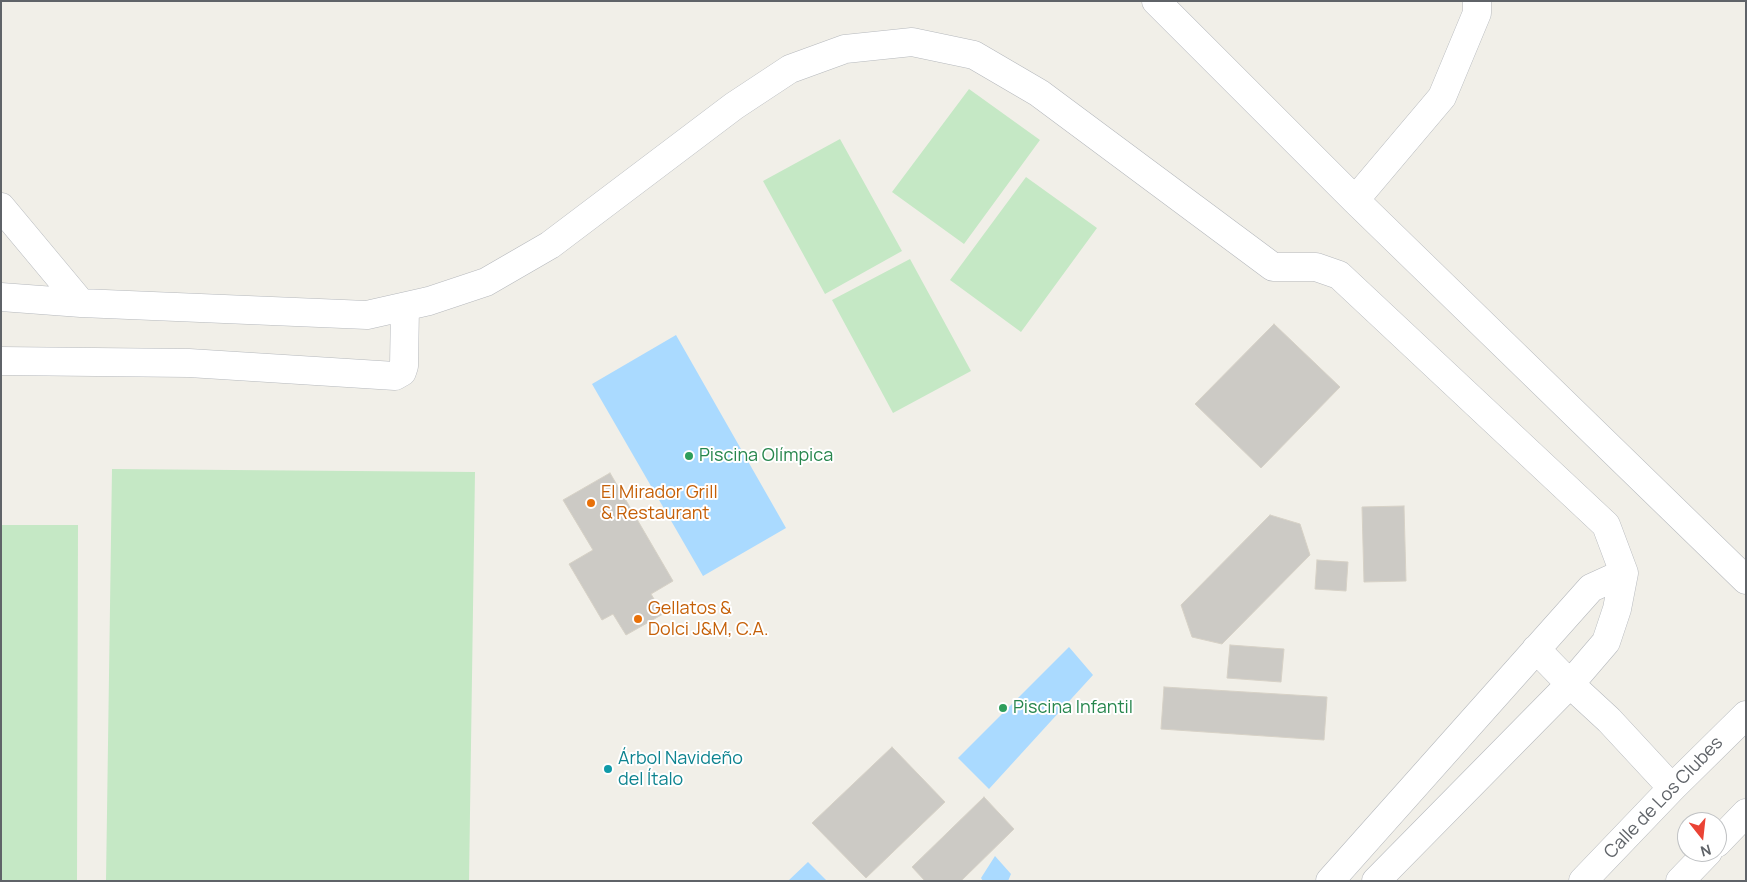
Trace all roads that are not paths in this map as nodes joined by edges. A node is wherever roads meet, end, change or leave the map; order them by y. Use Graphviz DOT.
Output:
graph roads {
  1 [pos="1156,1"];
  2 [pos="1477,1"];
  3 [pos="1355,200"];
  4 [pos="1,207"];
  5 [pos="1,297"];
  6 [pos="81,303"];
  7 [pos="405,307"];
  8 [pos="1,361"];
  9 [pos="1624,573"];
  10 [pos="1746,580"];
  11 [pos="1536,648"];
  12 [pos="1570,684"];
  13 [pos="1746,715"];
  14 [pos="1457,738"];
  15 [pos="1488,767"];
  16 [pos="1672,788"];
  17 [pos="1746,813"];
  18 [pos="1727,833"];
  19 [pos="1698,862"];
  20 [pos="1330,881"];
  21 [pos="1376,881"];
  22 [pos="1583,881"];
  23 [pos="1680,881"];
  1 -- 3 [label="street"];
  2 -- 3 [label="street"];
  3 -- 10 [label="street"];
  4 -- 6 [label="street"];
  5 -- 6 [label="street"];
  6 -- 7 [label="street"];
  7 -- 8 [label="street"];
  7 -- 9 [label="street"];
  9 -- 11 [label="street"];
  9 -- 12 [label="street"];
  11 -- 12 [label="street"];
  11 -- 14 [label="street"];
  12 -- 15 [label="street"];
  12 -- 16 [label="street"];
  13 -- 16 [label="street, Calle de Los Clubes"];
  14 -- 15 [label="street"];
  14 -- 20 [label="street"];
  15 -- 21 [label="street"];
  16 -- 22 [label="street, Calle de Los Clubes"];
  17 -- 18 [label="street"];
  19 -- 23 [label="street"];
}
